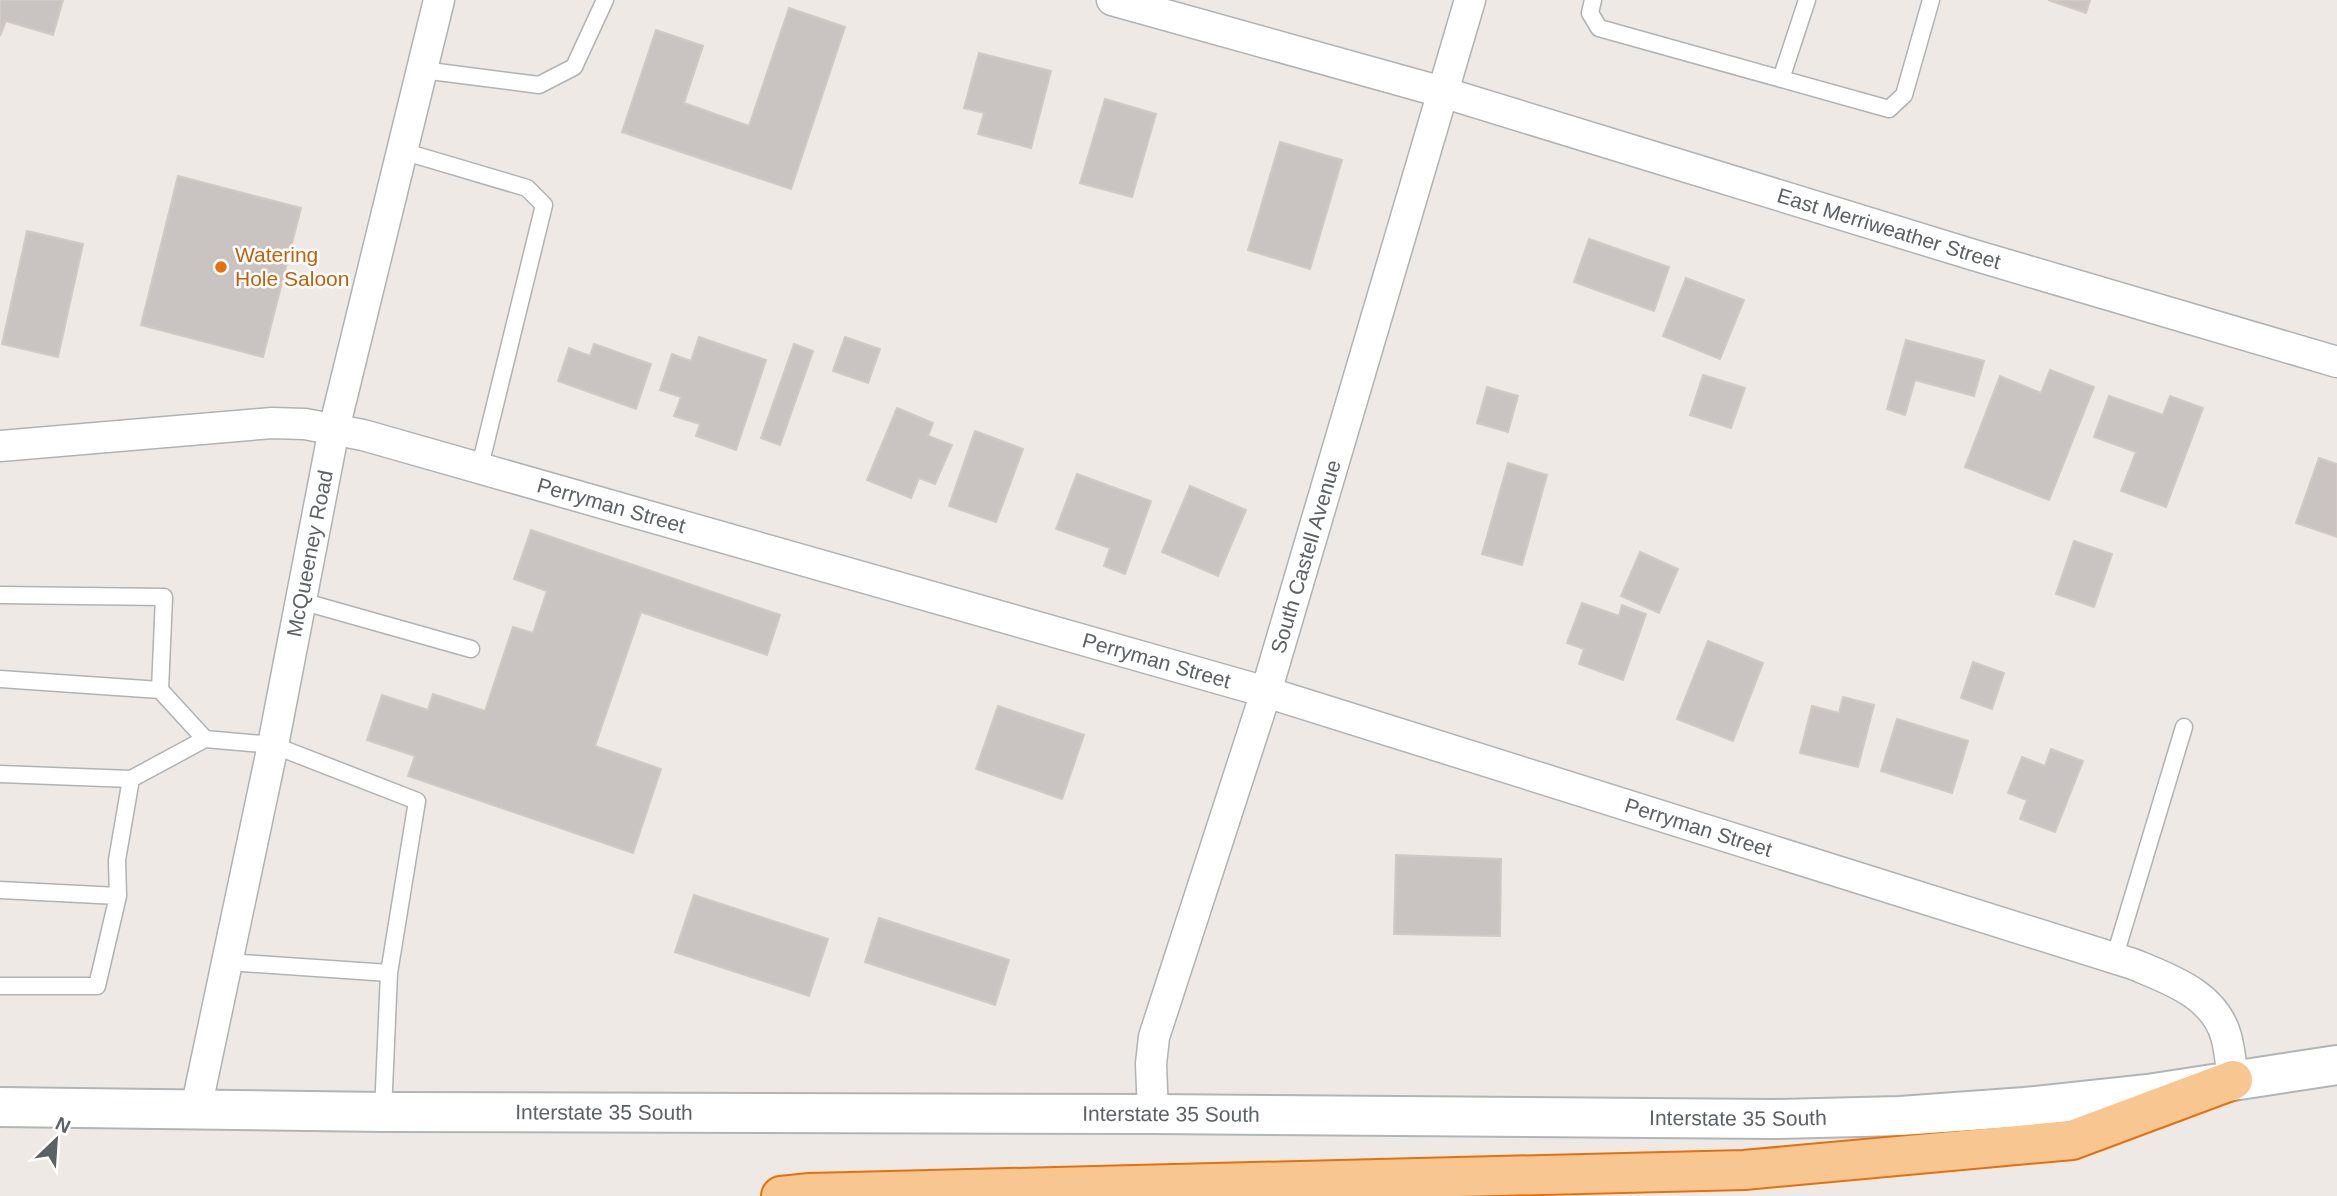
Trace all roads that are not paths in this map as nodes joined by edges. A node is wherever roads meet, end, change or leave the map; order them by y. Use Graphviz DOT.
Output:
graph roads {
  1 [pos="439,0"];
  2 [pos="605,0"];
  3 [pos="1112,0"];
  4 [pos="1470,0"];
  5 [pos="1593,0"];
  6 [pos="1807,0"];
  7 [pos="1931,0"];
  8 [pos="422,70"];
  9 [pos="1782,79"];
  10 [pos="1442,92"];
  11 [pos="402,151"];
  12 [pos="2337,362"];
  13 [pos="334,429"];
  14 [pos="0,446"];
  15 [pos="479,470"];
  16 [pos="0,595"];
  17 [pos="301,601"];
  18 [pos="471,649"];
  19 [pos="0,679"];
  20 [pos="160,690"];
  21 [pos="1266,692"];
  22 [pos="2184,727"];
  23 [pos="205,739"];
  24 [pos="273,745"];
  25 [pos="0,774"];
  26 [pos="131,779"];
  27 [pos="0,890"];
  28 [pos="118,896"];
  29 [pos="2114,959"];
  30 [pos="228,962"];
  31 [pos="389,973"];
  32 [pos="0,986"];
  33 [pos="2337,1065"];
  34 [pos="2233,1080"];
  35 [pos="0,1107"];
  36 [pos="196,1109"];
  37 [pos="383,1112"];
  38 [pos="1153,1114"];
  39 [pos="781,1196"];
  1 -- 8 [label="street, McQueeney Road"];
  2 -- 8 [label="lane"];
  3 -- 10 [label="street, East Merriweather Street"];
  4 -- 10 [label="street, South Castell Avenue"];
  5 -- 9 [label="lane"];
  6 -- 9 [label="lane"];
  7 -- 9 [label="lane"];
  8 -- 11 [label="street, McQueeney Road"];
  10 -- 12 [label="street, East Merriweather Street"];
  10 -- 21 [label="street, South Castell Avenue"];
  11 -- 13 [label="street, McQueeney Road"];
  11 -- 15 [label="lane"];
  13 -- 14 [label="street, Perryman Street"];
  13 -- 15 [label="street, Perryman Street"];
  13 -- 17 [label="street, McQueeney Road"];
  15 -- 21 [label="street, Perryman Street"];
  16 -- 20 [label="lane"];
  17 -- 18 [label="lane"];
  17 -- 24 [label="street, McQueeney Road"];
  19 -- 20 [label="lane"];
  20 -- 23 [label="lane"];
  21 -- 29 [label="street, Perryman Street"];
  21 -- 38 [label="street, South Castell Avenue"];
  22 -- 29 [label="lane"];
  23 -- 24 [label="lane"];
  23 -- 26 [label="lane"];
  24 -- 30 [label="street, McQueeney Road"];
  24 -- 31 [label="lane"];
  25 -- 26 [label="lane"];
  26 -- 28 [label="lane"];
  27 -- 28 [label="lane"];
  28 -- 32 [label="lane"];
  29 -- 34 [label="street, Perryman Street"];
  30 -- 31 [label="lane"];
  30 -- 36 [label="street, McQueeney Road"];
  31 -- 37 [label="lane"];
  33 -- 34 [label="main road, Interstate 35 South"];
  34 -- 38 [label="main road, Interstate 35 South"];
  34 -- 39 [label="highway"];
  35 -- 36 [label="main road, Interstate 35 South"];
  36 -- 37 [label="main road, Interstate 35 South"];
  37 -- 38 [label="main road, Interstate 35 South"];
}
